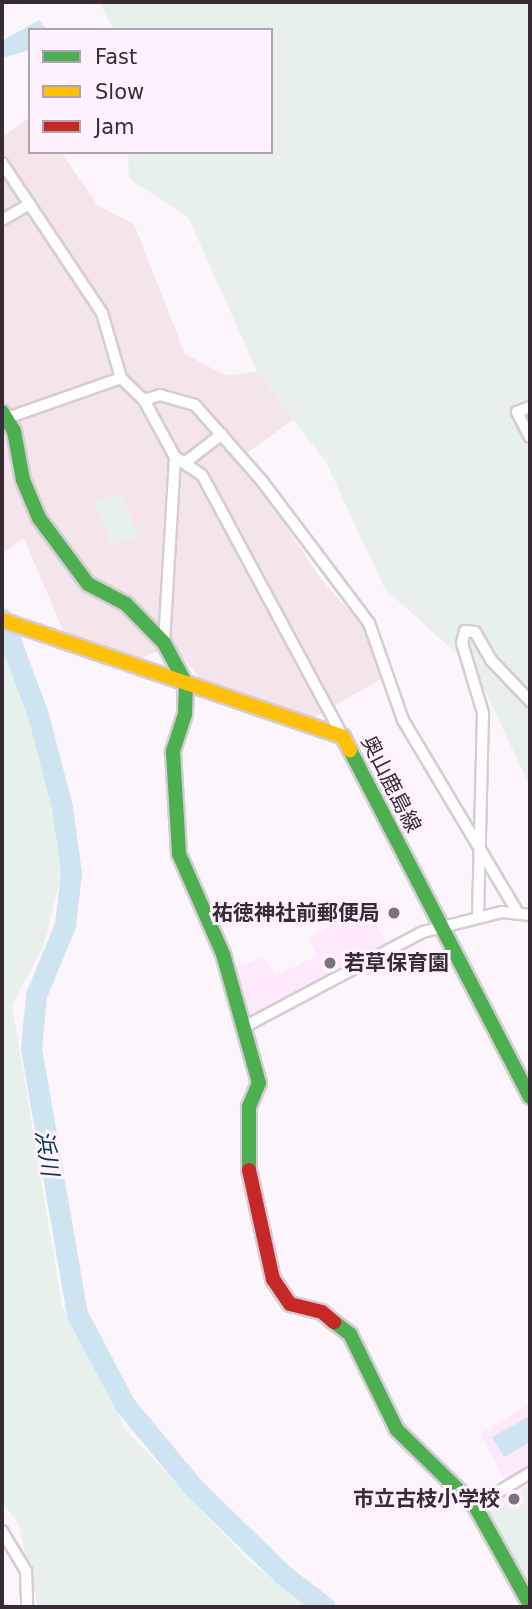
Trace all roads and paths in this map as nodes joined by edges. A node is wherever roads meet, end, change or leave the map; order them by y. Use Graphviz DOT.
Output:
graph roads {
  1 [pos="2,163"];
  2 [pos="30,204"];
  3 [pos="2,220"];
  4 [pos="121,378"];
  5 [pos="144,400"];
  6 [pos="530,407"];
  7 [pos="4,415"];
  8 [pos="222,434"];
  9 [pos="530,437"];
  10 [pos="175,457"];
  11 [pos="187,461"];
  12 [pos="2,620"];
  13 [pos="164,643"];
  14 [pos="186,684"];
  15 [pos="530,701"];
  16 [pos="343,737"];
  17 [pos="478,849"];
  18 [pos="518,913"];
  19 [pos="530,915"];
  20 [pos="478,917"];
  21 [pos="441,926"];
  22 [pos="244,1027"];
  23 [pos="530,1097"];
  24 [pos="530,1473"];
  25 [pos="475,1506"];
  26 [pos="2,1531"];
  27 [pos="530,1605"];
  28 [pos="27,1607"];
  1 -- 2 [label="street"];
  2 -- 3 [label="street"];
  2 -- 4 [label="street"];
  4 -- 5 [label="street"];
  4 -- 7 [label="street"];
  5 -- 8 [label="street"];
  5 -- 10 [label="street"];
  6 -- 9 [label="street"];
  7 -- 13 [label="street"];
  8 -- 11 [label="street"];
  8 -- 17 [label="street"];
  10 -- 11 [label="street"];
  10 -- 13 [label="street"];
  11 -- 16 [label="street"];
  12 -- 14 [label="street, 奥山鹿島線"];
  13 -- 14 [label="street"];
  14 -- 16 [label="street, 奥山鹿島線"];
  14 -- 22 [label="street"];
  15 -- 17 [label="street"];
  16 -- 21 [label="street, 奥山鹿島線"];
  17 -- 18 [label="street"];
  17 -- 20 [label="street"];
  18 -- 19 [label="street"];
  18 -- 20 [label="street"];
  20 -- 21 [label="street"];
  21 -- 22 [label="street"];
  21 -- 23 [label="street, 奥山鹿島線"];
  22 -- 25 [label="street"];
  24 -- 25 [label="street"];
  25 -- 27 [label="street"];
  26 -- 28 [label="street"];
}
